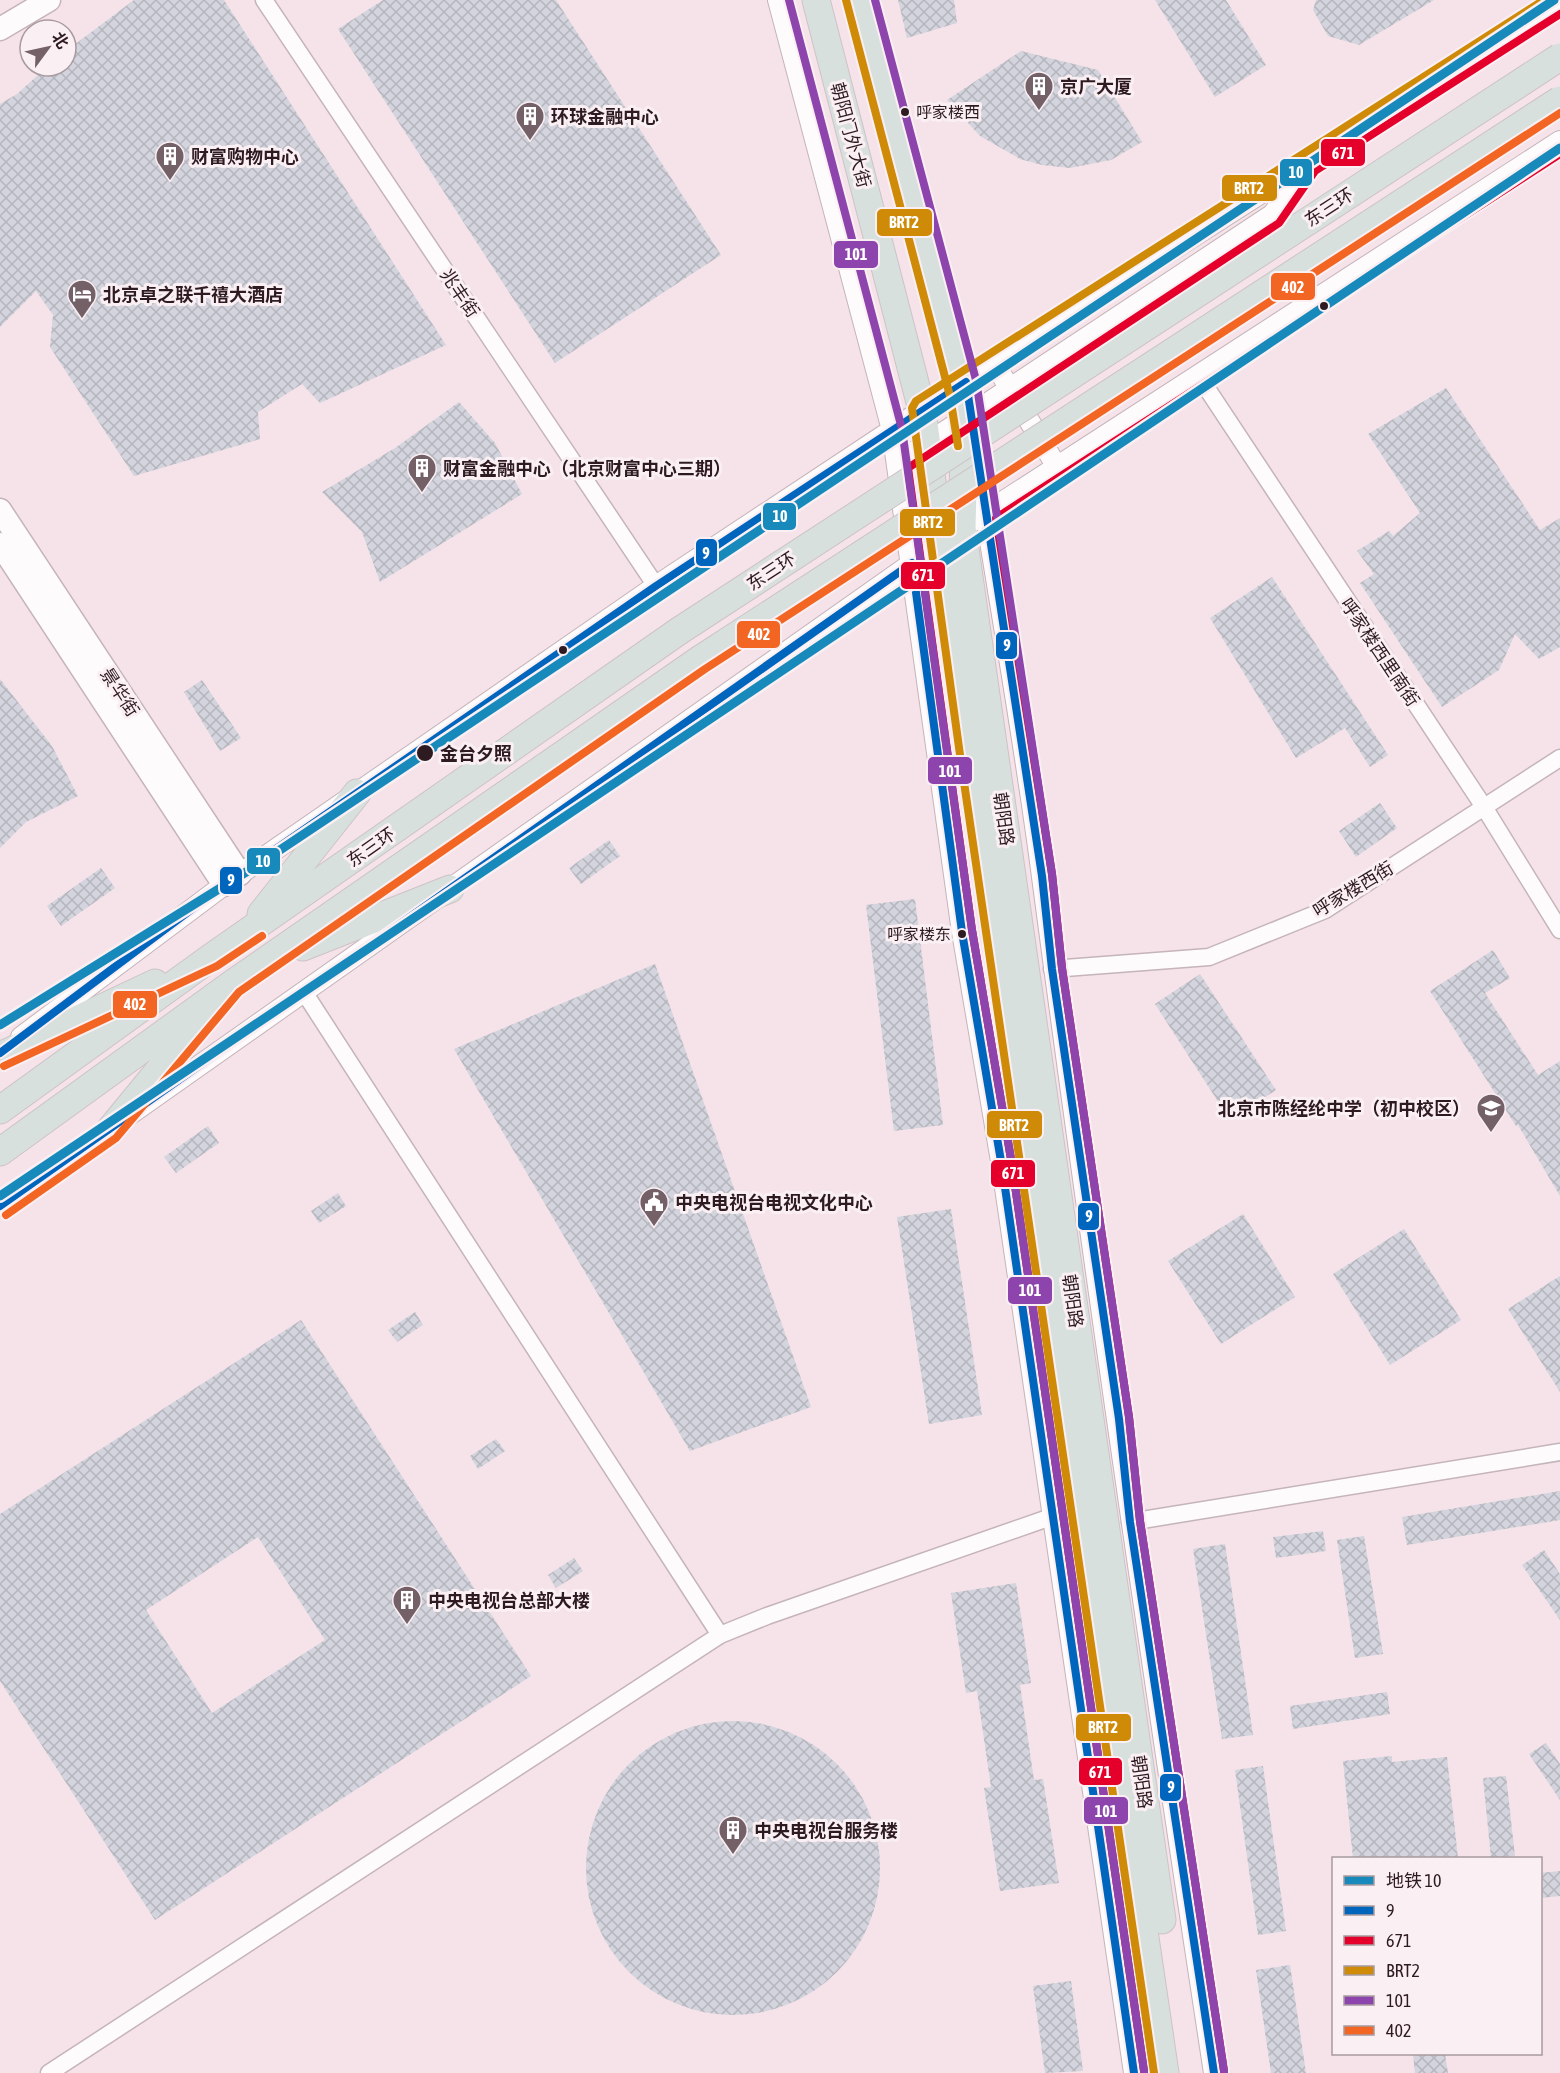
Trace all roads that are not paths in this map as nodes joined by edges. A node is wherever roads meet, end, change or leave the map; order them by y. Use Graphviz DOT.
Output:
graph roads {
  1 [pos="49,0"];
  2 [pos="264,0"];
  3 [pos="778,0"];
  4 [pos="816,0"];
  5 [pos="864,0"];
  6 [pos="1560,2"];
  7 [pos="0,29"];
  8 [pos="1560,57"];
  9 [pos="1560,100"];
  10 [pos="1560,141"];
  11 [pos="1308,163"];
  12 [pos="995,364"];
  13 [pos="1198,375"];
  14 [pos="966,382"];
  15 [pos="1010,388"];
  16 [pos="922,410"];
  17 [pos="968,416"];
  18 [pos="892,430"];
  19 [pos="927,443"];
  20 [pos="897,463"];
  21 [pos="1057,466"];
  22 [pos="0,510"];
  23 [pos="985,513"];
  24 [pos="952,535"];
  25 [pos="0,544"];
  26 [pos="912,563"];
  27 [pos="656,586"];
  28 [pos="1560,758"];
  29 [pos="357,793"];
  30 [pos="1484,807"];
  31 [pos="232,879"];
  32 [pos="450,889"];
  33 [pos="1560,930"];
  34 [pos="243,937"];
  35 [pos="213,956"];
  36 [pos="260,964"];
  37 [pos="1052,969"];
  38 [pos="232,984"];
  39 [pos="304,992"];
  40 [pos="0,1054"];
  41 [pos="0,1110"];
  42 [pos="109,1131"];
  43 [pos="0,1152"];
  44 [pos="0,1206"];
  45 [pos="1560,1452"];
  46 [pos="1051,1517"];
  47 [pos="1130,1522"];
  48 [pos="720,1635"];
  49 [pos="49,2073"];
  50 [pos="1134,2073"];
  51 [pos="1165,2073"];
  52 [pos="1184,2073"];
  53 [pos="1214,2073"];
  1 -- 7 [label="main road"];
  2 -- 27 [label="street, 兆丰街"];
  3 -- 18 [label="street, 朝阳门外大街"];
  4 -- 16 [label="highway, 朝阳门外大街"];
  5 -- 14 [label="highway"];
  6 -- 11 [label="street"];
  8 -- 34 [label="highway, 东三环, bridge"];
  9 -- 36 [label="highway, 东三环, bridge"];
  10 -- 13 [label="street"];
  11 -- 12 [label="street"];
  11 -- 15 [label="street"];
  12 -- 14 [label="street"];
  12 -- 15 [label="street"];
  13 -- 21 [label="street"];
  13 -- 30 [label="street, 呼家楼西里南街"];
  14 -- 16 [label="street"];
  14 -- 17 [label="highway"];
  15 -- 17 [label="street"];
  15 -- 21 [label="street"];
  16 -- 18 [label="street"];
  16 -- 19 [label="highway, 朝阳门外大街"];
  17 -- 19 [label="street"];
  17 -- 23 [label="street, 朝阳路"];
  17 -- 24 [label="highway"];
  18 -- 20 [label="street, 朝阳门外大街"];
  18 -- 27 [label="street"];
  19 -- 20 [label="street"];
  19 -- 24 [label="highway, 朝阳门外大街"];
  20 -- 26 [label="street, 朝阳门外大街"];
  21 -- 23 [label="street"];
  22 -- 31 [label="main road, 景华街"];
  23 -- 24 [label="street"];
  23 -- 37 [label="street, 朝阳路"];
  24 -- 26 [label="street"];
  24 -- 51 [label="highway, 朝阳路"];
  24 -- 52 [label="highway, 朝阳路"];
  25 -- 31 [label="main road, 景华街"];
  26 -- 32 [label="street"];
  26 -- 46 [label="street"];
  27 -- 29 [label="street"];
  28 -- 30 [label="street, 呼家楼西街"];
  29 -- 31 [label="street"];
  29 -- 34 [label="highway"];
  30 -- 33 [label="street, 呼家楼西里南街"];
  30 -- 37 [label="street, 呼家楼西街"];
  31 -- 40 [label="street"];
  32 -- 36 [label="highway"];
  32 -- 39 [label="street"];
  34 -- 35 [label="highway, 东三环"];
  35 -- 40 [label="highway"];
  35 -- 41 [label="highway, 东三环"];
  36 -- 38 [label="highway, 东三环"];
  37 -- 47 [label="street, 朝阳路"];
  38 -- 42 [label="highway"];
  38 -- 43 [label="highway, 东三环"];
  39 -- 42 [label="street"];
  39 -- 48 [label="street"];
  42 -- 44 [label="street"];
  45 -- 47 [label="street"];
  46 -- 48 [label="street"];
  46 -- 50 [label="street"];
  47 -- 53 [label="street, 朝阳路"];
  48 -- 49 [label="street"];
}
